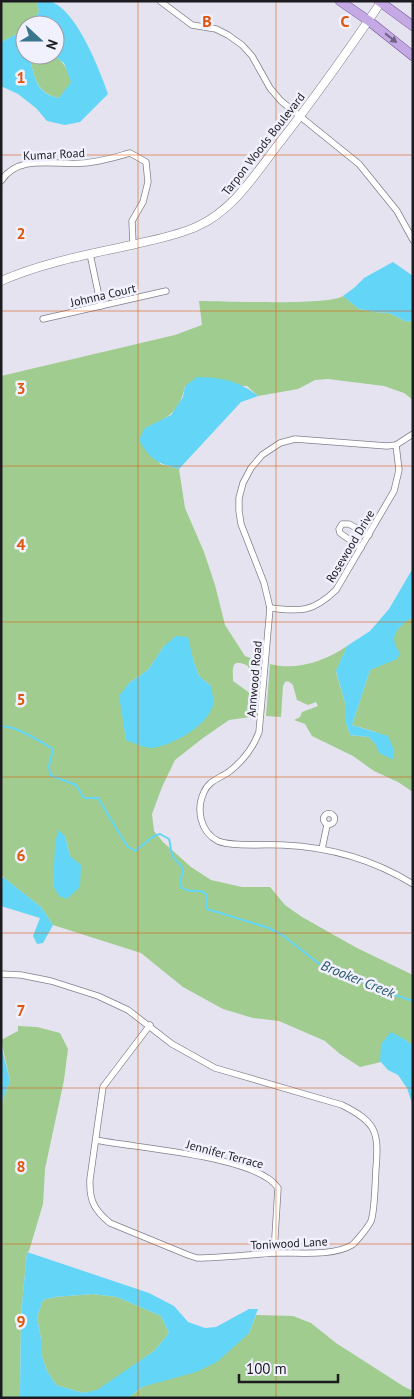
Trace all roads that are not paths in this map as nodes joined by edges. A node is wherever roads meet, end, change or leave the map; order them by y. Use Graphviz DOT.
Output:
graph roads {
  1 [pos="160,1"];
  2 [pos="340,1"];
  3 [pos="381,2"];
  4 [pos="368,21"];
  5 [pos="413,26"];
  6 [pos="413,56"];
  7 [pos="299,117"];
  8 [pos="1,181"];
  9 [pos="413,240"];
  10 [pos="133,244"];
  11 [pos="90,254"];
  12 [pos="1,281"];
  13 [pos="166,291"];
  14 [pos="101,306"];
  15 [pos="43,319"];
  16 [pos="413,434"];
  17 [pos="396,445"];
  18 [pos="369,535"];
  19 [pos="361,548"];
  20 [pos="270,608"];
  21 [pos="327,825"];
  22 [pos="322,849"];
  23 [pos="413,876"];
  24 [pos="411,883"];
  25 [pos="1,974"];
  26 [pos="150,1026"];
  27 [pos="96,1140"];
  28 [pos="274,1253"];
  1 -- 7 [label="street"];
  2 -- 4 [label="main road"];
  3 -- 4 [label="street, Tarpon Woods Boulevard"];
  3 -- 5 [label="main road"];
  4 -- 6 [label="main road, one-way"];
  4 -- 7 [label="street, Tarpon Woods Boulevard"];
  7 -- 9 [label="street"];
  7 -- 10 [label="street, Tarpon Woods Boulevard"];
  8 -- 10 [label="street, Kumar Road"];
  10 -- 11 [label="street, Tarpon Woods Boulevard"];
  11 -- 12 [label="street, Tarpon Woods Boulevard"];
  11 -- 14 [label="street"];
  13 -- 14 [label="street, Johnna Court"];
  14 -- 15 [label="street, Johnna Court"];
  16 -- 17 [label="street"];
  17 -- 18 [label="street, Rosewood Drive"];
  17 -- 20 [label="street, Annwood Road"];
  18 -- 19 [label="street, Rosewood Drive"];
  18 -- 19 [label="street"];
  19 -- 20 [label="street, Rosewood Drive"];
  20 -- 22 [label="street, Annwood Road"];
  21 -- 22 [label="street"];
  22 -- 24 [label="street, Annwood Road"];
  23 -- 24 [label="street"];
  25 -- 26 [label="street, Toniwood Lane"];
  26 -- 27 [label="street, Toniwood Lane"];
  26 -- 28 [label="street, Toniwood Lane"];
  27 -- 28 [label="street, Jennifer Terrace"];
  27 -- 28 [label="street, Toniwood Lane"];
}
